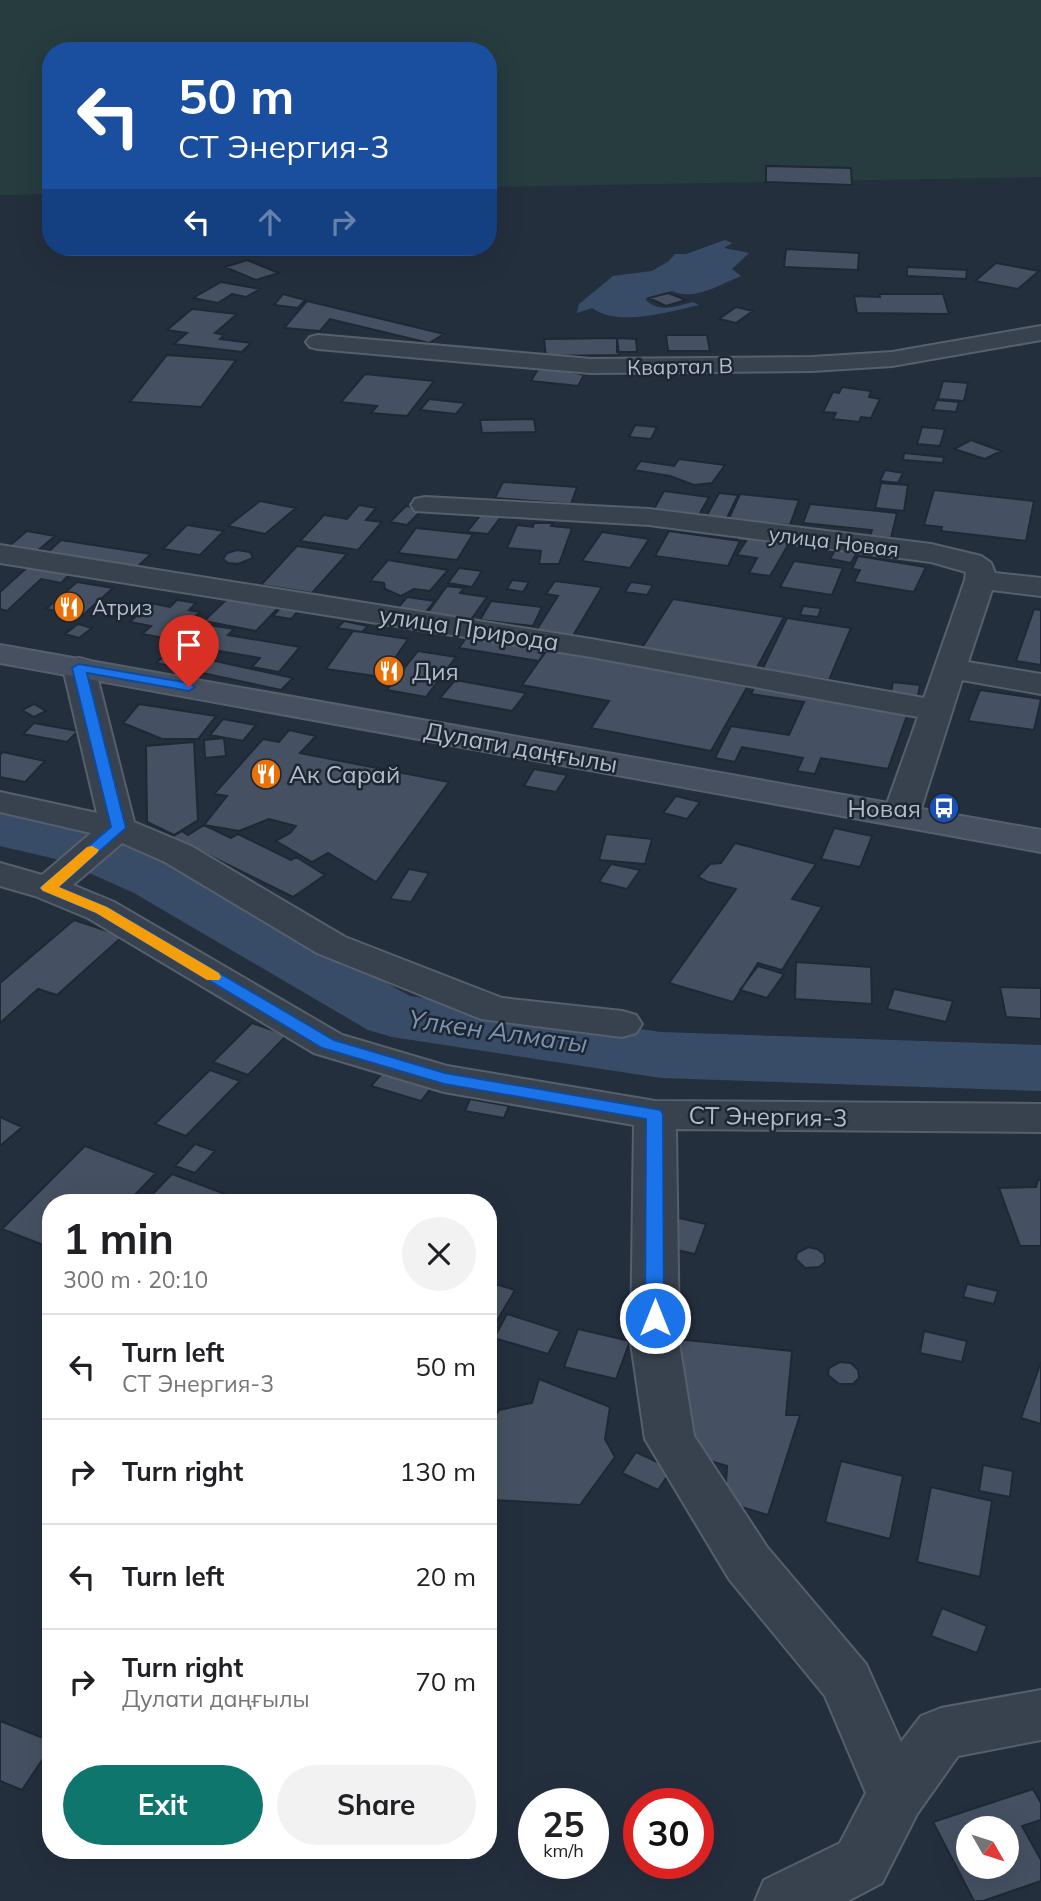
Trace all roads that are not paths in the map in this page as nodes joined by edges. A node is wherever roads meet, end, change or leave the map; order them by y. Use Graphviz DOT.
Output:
graph roads {
  1 [pos="1041,333"];
  2 [pos="318,342"];
  3 [pos="425,505"];
  4 [pos="0,554"];
  5 [pos="980,580"];
  6 [pos="1041,587"];
  7 [pos="0,654"];
  8 [pos="79,668"];
  9 [pos="950,668"];
  10 [pos="1041,684"];
  11 [pos="936,710"];
  12 [pos="0,802"];
  13 [pos="901,815"];
  14 [pos="110,835"];
  15 [pos="1041,841"];
  16 [pos="0,874"];
  17 [pos="56,881"];
  18 [pos="622,1024"];
  19 [pos="655,1115"];
  20 [pos="1041,1118"];
  21 [pos="1041,1714"];
  22 [pos="896,1795"];
  23 [pos="786,1901"];
  1 -- 2 [label="street, Квартал В"];
  3 -- 5 [label="street, улица Новая"];
  4 -- 11 [label="street, улица Природа"];
  5 -- 6 [label="street"];
  5 -- 9 [label="street"];
  7 -- 8 [label="main road, Дулати даңғылы"];
  8 -- 13 [label="main road, Дулати даңғылы"];
  8 -- 14 [label="street"];
  9 -- 10 [label="street"];
  9 -- 11 [label="street"];
  11 -- 13 [label="street"];
  12 -- 14 [label="street"];
  13 -- 15 [label="main road, Дулати даңғылы"];
  14 -- 17 [label="street"];
  14 -- 18 [label="street"];
  16 -- 17 [label="street, СТ Энергия-3"];
  17 -- 19 [label="street, СТ Энергия-3"];
  19 -- 20 [label="street, СТ Энергия-3"];
  19 -- 22 [label="street"];
  21 -- 22 [label="street"];
  22 -- 23 [label="street"];
}
